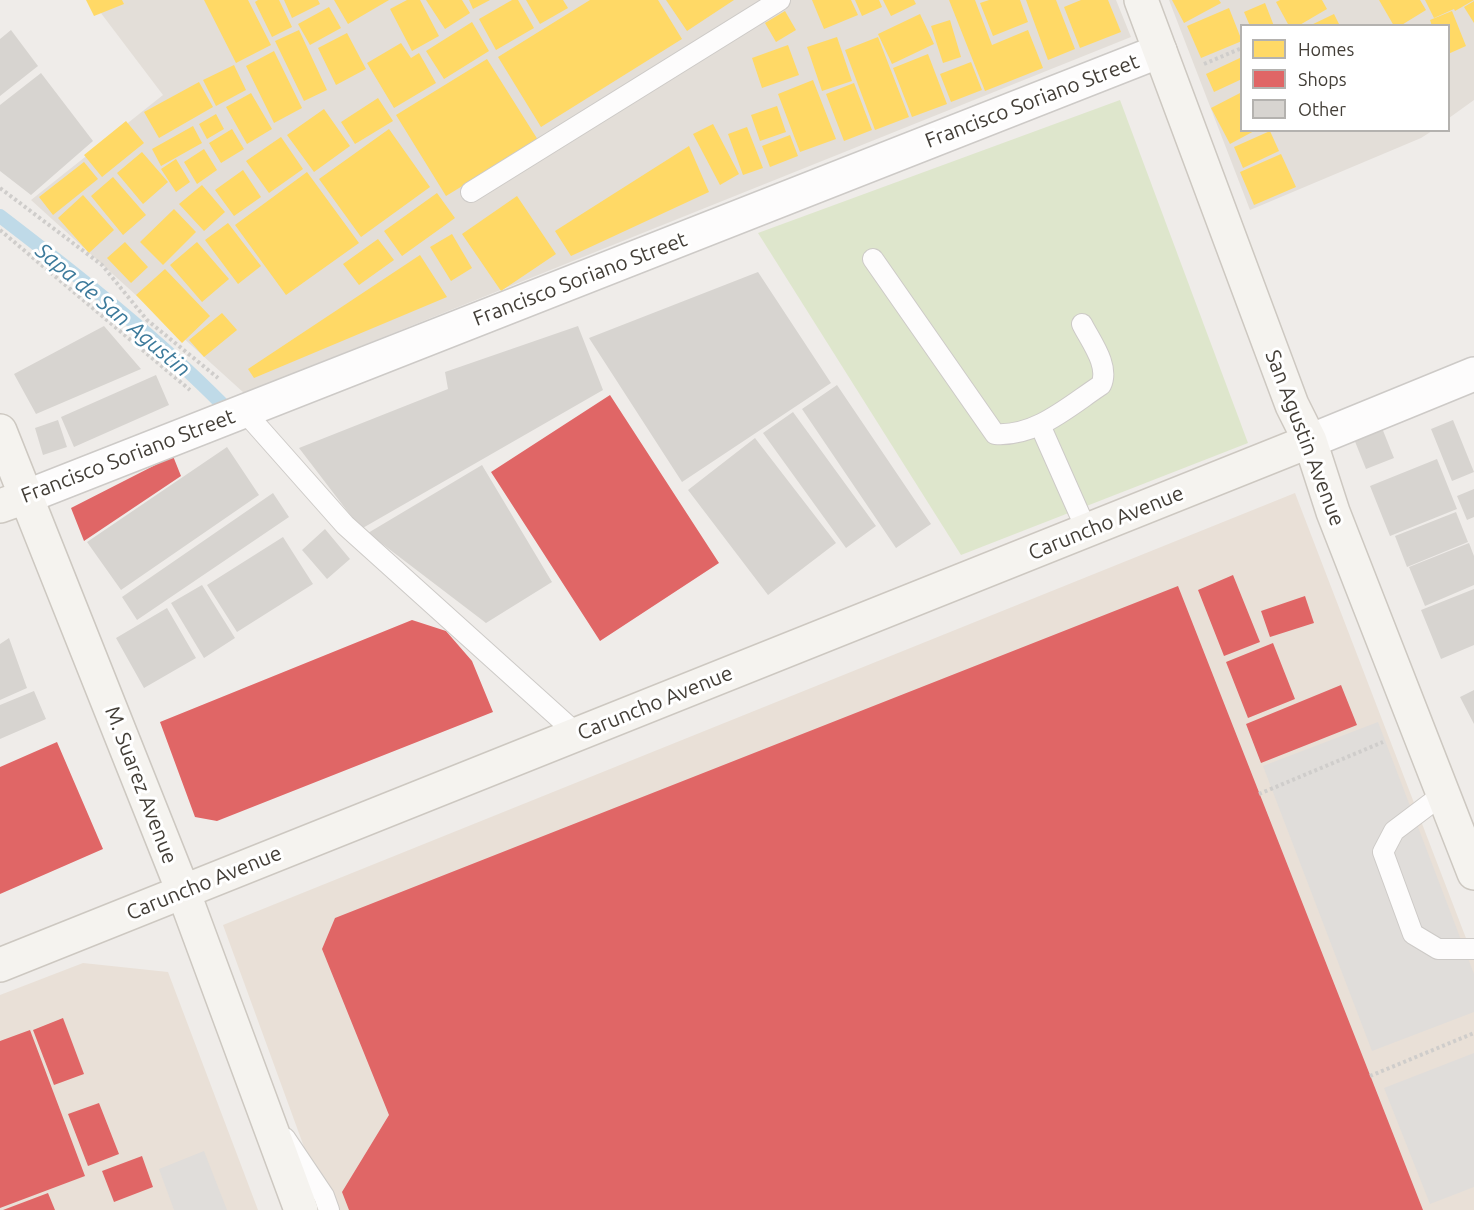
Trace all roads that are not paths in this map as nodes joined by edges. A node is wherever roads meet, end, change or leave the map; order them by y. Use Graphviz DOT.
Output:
graph roads {
  1 [pos="780,0"];
  2 [pos="1141,0"];
  3 [pos="1160,51"];
  4 [pos="471,192"];
  5 [pos="873,259"];
  6 [pos="1082,324"];
  7 [pos="1474,374"];
  8 [pos="238,413"];
  9 [pos="1040,425"];
  10 [pos="0,431"];
  11 [pos="1310,441"];
  12 [pos="14,501"];
  13 [pos="1087,531"];
  14 [pos="578,734"];
  15 [pos="1443,794"];
  16 [pos="1474,873"];
  17 [pos="183,891"];
  18 [pos="1474,949"];
  19 [pos="0,965"];
  20 [pos="261,1101"];
  21 [pos="300,1210"];
  22 [pos="329,1210"];
  1 -- 4 [label="lane"];
  2 -- 3 [label="main road, San Agustin Avenue"];
  3 -- 8 [label="street, Francisco Soriano Street"];
  3 -- 11 [label="main road, San Agustin Avenue"];
  5 -- 9 [label="lane"];
  6 -- 9 [label="lane"];
  7 -- 11 [label="street"];
  8 -- 12 [label="street, Francisco Soriano Street"];
  8 -- 14 [label="lane"];
  9 -- 13 [label="lane"];
  10 -- 12 [label="main road, M. Suarez Avenue"];
  11 -- 13 [label="main road, Caruncho Avenue"];
  11 -- 15 [label="main road, San Agustin Avenue"];
  12 -- 17 [label="main road, M. Suarez Avenue"];
  13 -- 14 [label="main road, Caruncho Avenue"];
  14 -- 17 [label="main road, Caruncho Avenue"];
  15 -- 16 [label="main road, San Agustin Avenue"];
  15 -- 18 [label="lane"];
  17 -- 19 [label="main road, Caruncho Avenue"];
  17 -- 20 [label="main road, M. Suarez Avenue"];
  20 -- 21 [label="main road, M. Suarez Avenue"];
  20 -- 22 [label="lane"];
}
